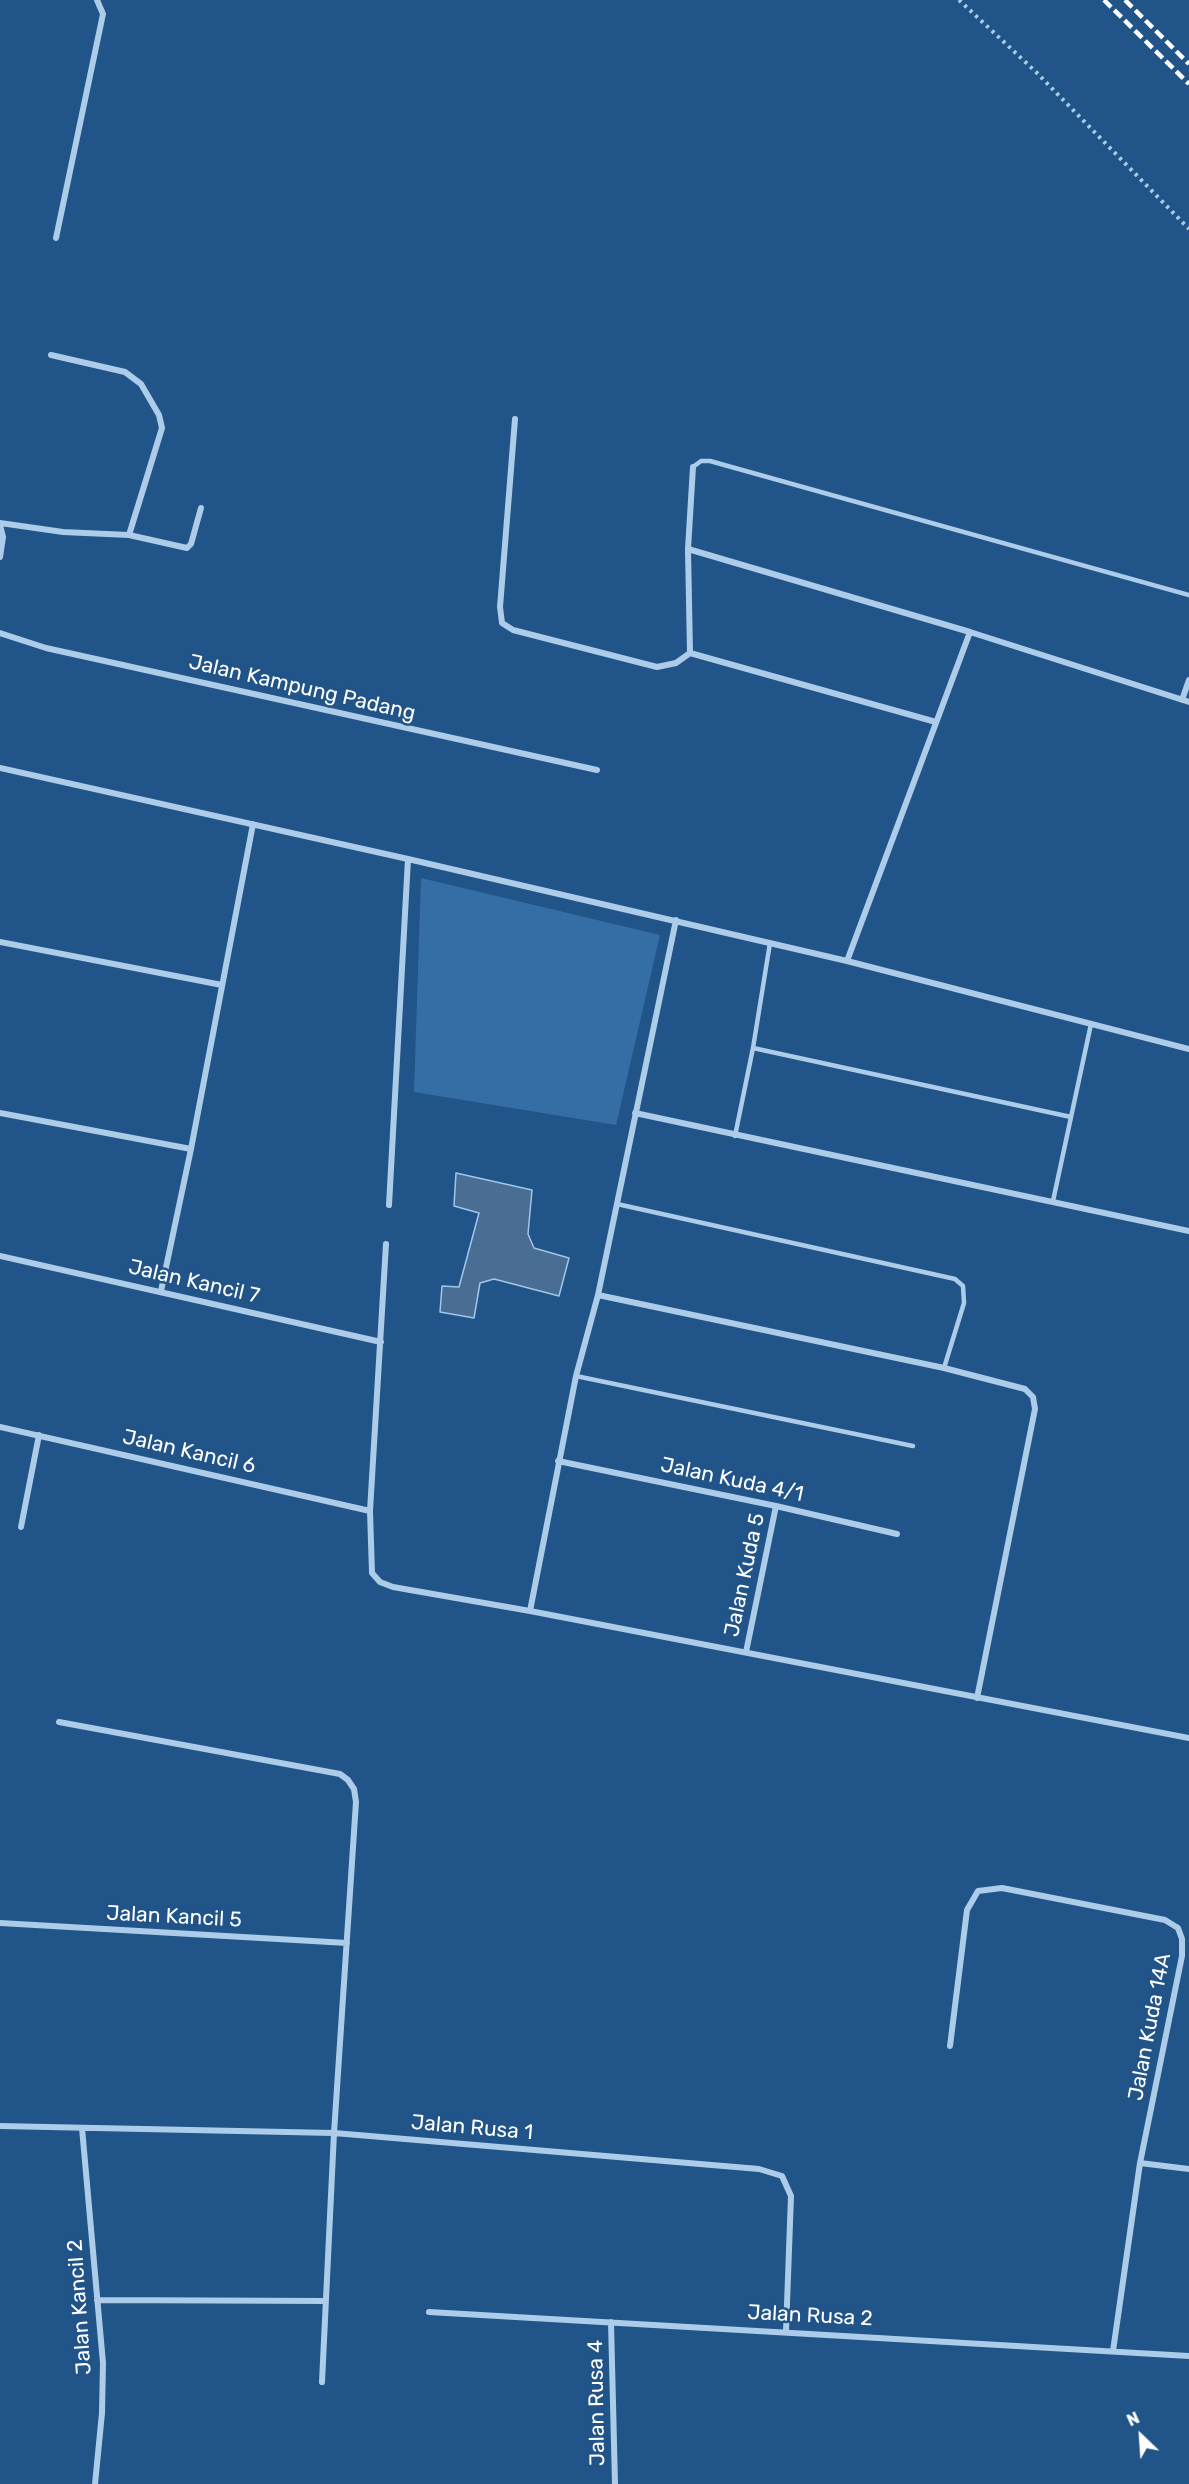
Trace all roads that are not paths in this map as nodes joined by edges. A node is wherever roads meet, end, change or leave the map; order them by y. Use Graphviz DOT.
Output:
graph roads {
  1 [pos="97,0"];
  2 [pos="56,238"];
  3 [pos="51,355"];
  4 [pos="515,419"];
  5 [pos="693,467"];
  6 [pos="201,508"];
  7 [pos="0,524"];
  8 [pos="129,536"];
  9 [pos="688,549"];
  10 [pos="0,557"];
  11 [pos="1189,595"];
  12 [pos="970,632"];
  13 [pos="0,633"];
  14 [pos="690,652"];
  15 [pos="1189,680"];
  16 [pos="1186,701"];
  17 [pos="936,722"];
  18 [pos="0,768"];
  19 [pos="597,770"];
  20 [pos="252,824"];
  21 [pos="408,859"];
  22 [pos="676,920"];
  23 [pos="0,942"];
  24 [pos="770,943"];
  25 [pos="847,961"];
  26 [pos="222,985"];
  27 [pos="1091,1024"];
  28 [pos="753,1048"];
  29 [pos="1189,1049"];
  30 [pos="0,1113"];
  31 [pos="635,1113"];
  32 [pos="1071,1117"];
  33 [pos="735,1136"];
  34 [pos="191,1149"];
  35 [pos="1053,1202"];
  36 [pos="617,1204"];
  37 [pos="389,1205"];
  38 [pos="1189,1231"];
  39 [pos="386,1244"];
  40 [pos="0,1256"];
  41 [pos="161,1291"];
  42 [pos="597,1295"];
  43 [pos="381,1342"];
  44 [pos="944,1368"];
  45 [pos="576,1376"];
  46 [pos="0,1427"];
  47 [pos="39,1435"];
  48 [pos="913,1446"];
  49 [pos="558,1461"];
  50 [pos="776,1506"];
  51 [pos="370,1511"];
  52 [pos="21,1527"];
  53 [pos="897,1534"];
  54 [pos="530,1611"];
  55 [pos="746,1652"];
  56 [pos="977,1698"];
  57 [pos="59,1722"];
  58 [pos="1189,1738"];
  59 [pos="0,1923"];
  60 [pos="347,1943"];
  61 [pos="950,2046"];
  62 [pos="0,2126"];
  63 [pos="82,2128"];
  64 [pos="334,2133"];
  65 [pos="1140,2163"];
  66 [pos="1189,2169"];
  67 [pos="97,2300"];
  68 [pos="326,2301"];
  69 [pos="429,2312"];
  70 [pos="611,2322"];
  71 [pos="786,2331"];
  72 [pos="1113,2351"];
  73 [pos="1189,2356"];
  74 [pos="322,2382"];
  75 [pos="95,2484"];
  76 [pos="615,2484"];
  1 -- 2 [label="street"];
  3 -- 8 [label="street"];
  4 -- 14 [label="street"];
  5 -- 9 [label="street"];
  5 -- 11 [label="lane"];
  6 -- 8 [label="street"];
  7 -- 8 [label="street"];
  7 -- 10 [label="street"];
  9 -- 12 [label="street"];
  9 -- 14 [label="street"];
  12 -- 16 [label="street"];
  12 -- 17 [label="street"];
  13 -- 19 [label="street, Jalan Kampung Padang"];
  14 -- 17 [label="street"];
  15 -- 16 [label="street"];
  17 -- 25 [label="street"];
  18 -- 20 [label="street"];
  20 -- 21 [label="street"];
  20 -- 26 [label="street"];
  21 -- 22 [label="street"];
  21 -- 37 [label="street"];
  22 -- 24 [label="street"];
  22 -- 31 [label="street"];
  23 -- 26 [label="street"];
  24 -- 25 [label="street"];
  24 -- 28 [label="lane"];
  25 -- 27 [label="street"];
  26 -- 34 [label="street"];
  27 -- 29 [label="street"];
  27 -- 32 [label="lane"];
  28 -- 32 [label="lane"];
  28 -- 33 [label="lane"];
  30 -- 34 [label="street"];
  31 -- 33 [label="street"];
  31 -- 36 [label="street"];
  32 -- 35 [label="lane"];
  33 -- 35 [label="street"];
  34 -- 41 [label="street"];
  35 -- 38 [label="street"];
  36 -- 42 [label="street"];
  36 -- 44 [label="lane"];
  39 -- 43 [label="street"];
  40 -- 41 [label="street, Jalan Kancil 7"];
  41 -- 43 [label="street, Jalan Kancil 7"];
  42 -- 44 [label="street"];
  42 -- 45 [label="street"];
  43 -- 51 [label="street"];
  44 -- 56 [label="street"];
  45 -- 48 [label="lane"];
  45 -- 49 [label="street"];
  46 -- 47 [label="street, Jalan Kancil 6"];
  47 -- 51 [label="street, Jalan Kancil 6"];
  47 -- 52 [label="street"];
  49 -- 50 [label="street, Jalan Kuda 4/1"];
  49 -- 54 [label="street"];
  50 -- 53 [label="street, Jalan Kuda 4/1"];
  50 -- 55 [label="street, Jalan Kuda 5"];
  51 -- 54 [label="street"];
  54 -- 55 [label="street"];
  55 -- 56 [label="street"];
  56 -- 58 [label="street"];
  57 -- 60 [label="street"];
  59 -- 60 [label="street, Jalan Kancil 5"];
  60 -- 64 [label="street"];
  61 -- 65 [label="street, Jalan Kuda 14A"];
  62 -- 63 [label="street, Jalan Rusa 1"];
  63 -- 64 [label="street, Jalan Rusa 1"];
  63 -- 67 [label="street, Jalan Kancil 2"];
  64 -- 68 [label="street"];
  64 -- 71 [label="street, Jalan Rusa 1"];
  65 -- 66 [label="street"];
  65 -- 72 [label="street, Jalan Kuda 14A"];
  67 -- 68 [label="street"];
  67 -- 75 [label="street, Jalan Kancil 2"];
  68 -- 74 [label="street"];
  69 -- 70 [label="street, Jalan Rusa 2"];
  70 -- 71 [label="street, Jalan Rusa 2"];
  70 -- 76 [label="street, Jalan Rusa 4"];
  71 -- 72 [label="street, Jalan Rusa 2"];
  72 -- 73 [label="street, Jalan Rusa 2"];
}
